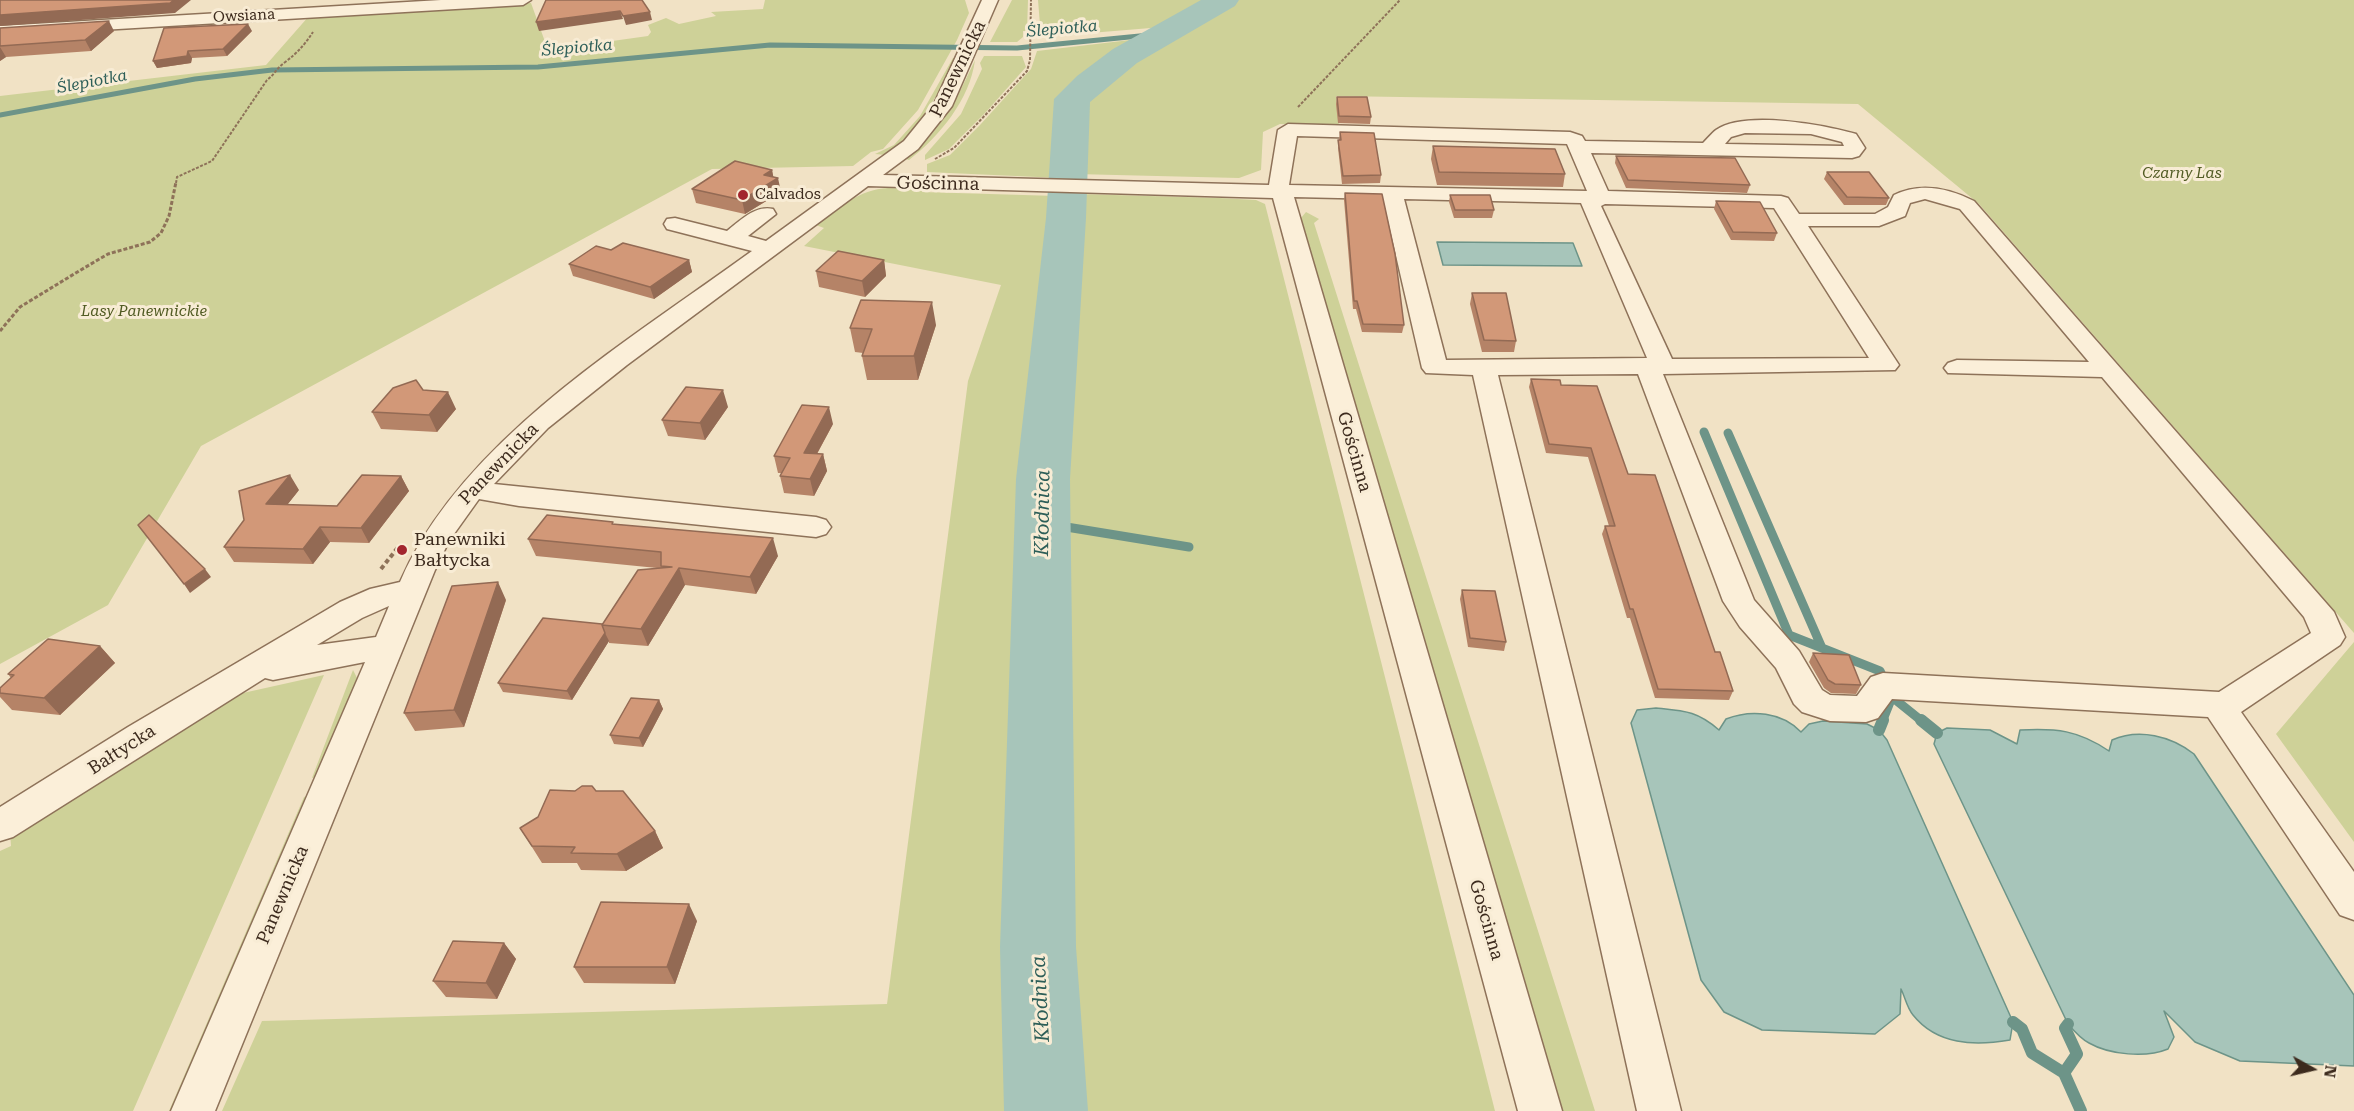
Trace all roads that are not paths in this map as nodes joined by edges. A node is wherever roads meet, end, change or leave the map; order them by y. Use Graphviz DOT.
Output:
graph roads {
  1 [pos="523,0"];
  2 [pos="988,1"];
  3 [pos="0,31"];
  4 [pos="1578,147"];
  5 [pos="1709,149"];
  6 [pos="866,180"];
  7 [pos="1278,191"];
  8 [pos="1392,193"];
  9 [pos="1599,197"];
  10 [pos="765,214"];
  11 [pos="1793,220"];
  12 [pos="675,224"];
  13 [pos="731,238"];
  14 [pos="771,249"];
  15 [pos="1655,366"];
  16 [pos="1484,368"];
  17 [pos="1957,368"];
  18 [pos="2110,370"];
  19 [pos="472,489"];
  20 [pos="816,527"];
  21 [pos="411,590"];
  22 [pos="386,647"];
  23 [pos="244,675"];
  24 [pos="2226,705"];
  25 [pos="0,826"];
  26 [pos="2354,903"];
  27 [pos="193,1111"];
  28 [pos="1539,1111"];
  29 [pos="1659,1111"];
  1 -- 3 [label="street, Owsiana"];
  2 -- 6 [label="street, Panewnicka"];
  4 -- 5 [label="street"];
  4 -- 7 [label="street"];
  4 -- 9 [label="street"];
  5 -- 5 [label="street"];
  6 -- 7 [label="street, Gościnna"];
  6 -- 14 [label="street, Panewnicka"];
  7 -- 8 [label="street"];
  7 -- 28 [label="street, Gościnna"];
  8 -- 9 [label="street"];
  8 -- 16 [label="street"];
  9 -- 11 [label="street"];
  9 -- 15 [label="street"];
  10 -- 13 [label="street"];
  11 -- 15 [label="street"];
  11 -- 18 [label="street"];
  12 -- 13 [label="street"];
  13 -- 14 [label="street"];
  14 -- 19 [label="street, Panewnicka"];
  15 -- 16 [label="street"];
  15 -- 24 [label="street"];
  16 -- 29 [label="street"];
  17 -- 18 [label="street"];
  18 -- 24 [label="street"];
  19 -- 20 [label="street"];
  19 -- 21 [label="street, Panewnicka"];
  21 -- 22 [label="street, Panewnicka"];
  21 -- 23 [label="street, Bałtycka"];
  22 -- 23 [label="street, Bałtycka"];
  22 -- 27 [label="street, Panewnicka"];
  23 -- 25 [label="street, Bałtycka"];
  24 -- 26 [label="street"];
}
